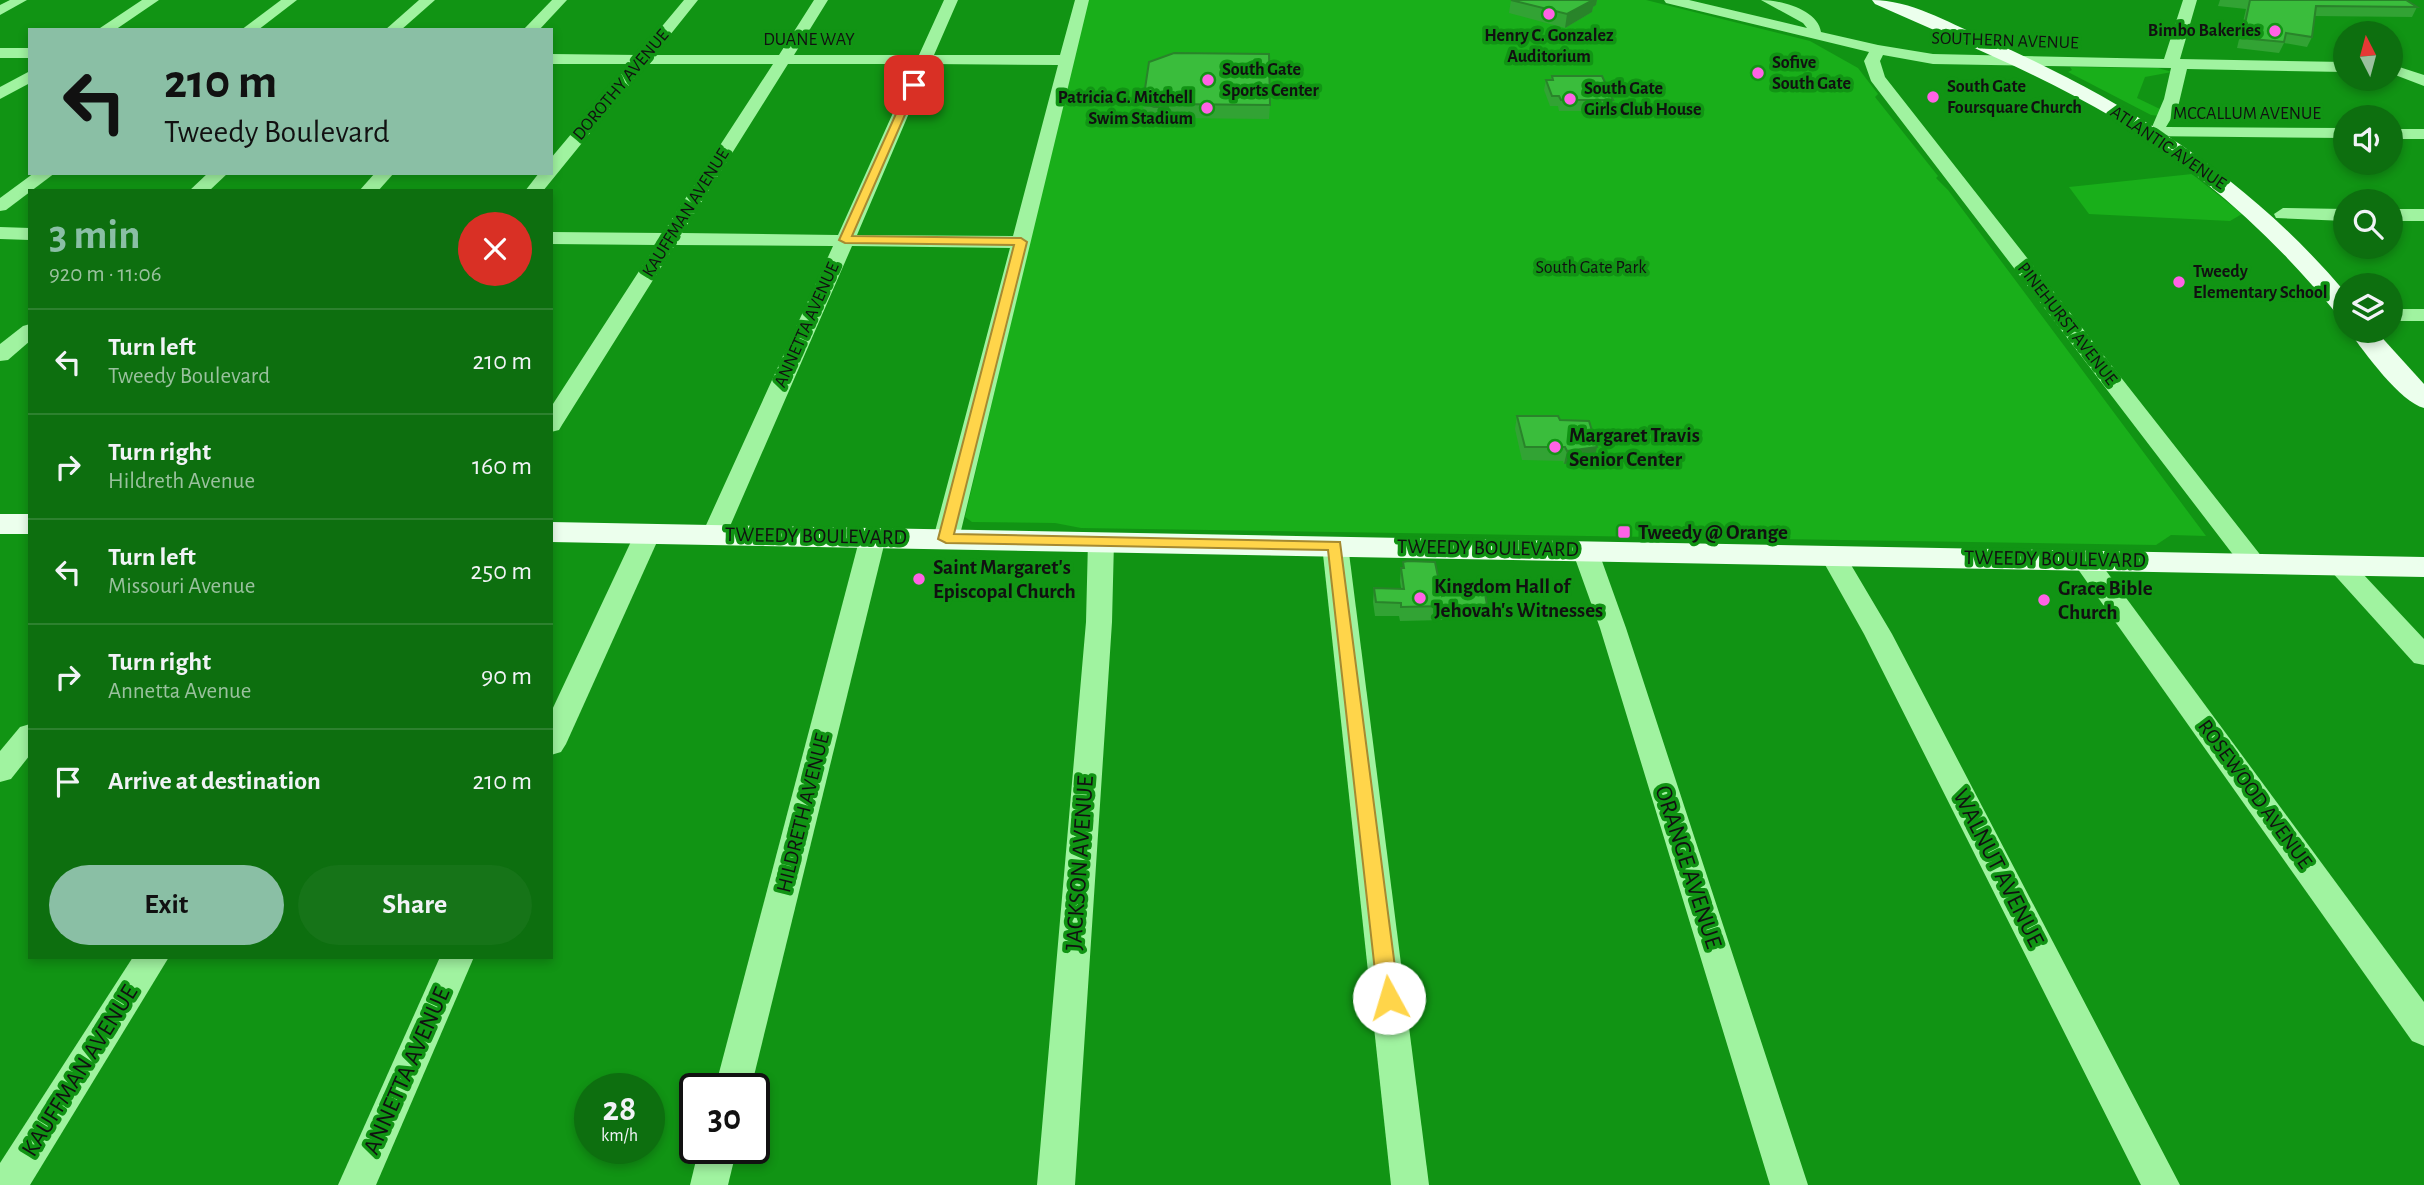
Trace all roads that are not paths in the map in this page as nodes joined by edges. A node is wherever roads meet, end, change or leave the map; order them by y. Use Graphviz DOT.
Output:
graph roads {
  1 [pos="20,0"];
  2 [pos="152,0"];
  3 [pos="290,0"];
  4 [pos="428,0"];
  5 [pos="560,0"];
  6 [pos="691,0"];
  7 [pos="821,0"];
  8 [pos="951,0"];
  9 [pos="1082,0"];
  10 [pos="1671,0"];
  11 [pos="1768,0"];
  12 [pos="1881,0"];
  13 [pos="1896,0"];
  14 [pos="2190,0"];
  15 [pos="0,11"];
  16 [pos="107,28"];
  17 [pos="251,28"];
  18 [pos="394,28"];
  19 [pos="532,28"];
  20 [pos="1812,34"];
  21 [pos="1878,50"];
  22 [pos="0,53"];
  23 [pos="28,53"];
  24 [pos="553,58"];
  25 [pos="642,59"];
  26 [pos="783,59"];
  27 [pos="925,60"];
  28 [pos="1067,60"];
  29 [pos="1957,61"];
  30 [pos="2026,62"];
  31 [pos="2177,64"];
  32 [pos="2333,67"];
  33 [pos="2403,68"];
  34 [pos="2424,68"];
  35 [pos="2403,73"];
  36 [pos="28,77"];
  37 [pos="1878,78"];
  38 [pos="2424,81"];
  39 [pos="0,94"];
  40 [pos="2160,130"];
  41 [pos="2333,134"];
  42 [pos="2403,134"];
  43 [pos="2424,134"];
  44 [pos="553,167"];
  45 [pos="43,175"];
  46 [pos="217,175"];
  47 [pos="383,175"];
  48 [pos="547,175"];
  49 [pos="200,189"];
  50 [pos="370,189"];
  51 [pos="536,189"];
  52 [pos="0,206"];
  53 [pos="2283,214"];
  54 [pos="2333,215"];
  55 [pos="2403,215"];
  56 [pos="2424,215"];
  57 [pos="0,233"];
  58 [pos="28,234"];
  59 [pos="553,238"];
  60 [pos="670,239"];
  61 [pos="845,240"];
  62 [pos="1021,242"];
  63 [pos="2338,273"];
  64 [pos="2333,293"];
  65 [pos="2403,315"];
  66 [pos="2424,315"];
  67 [pos="28,332"];
  68 [pos="2373,343"];
  69 [pos="2396,343"];
  70 [pos="0,355"];
  71 [pos="2424,375"];
  72 [pos="2424,400"];
  73 [pos="553,422"];
  74 [pos="0,524"];
  75 [pos="28,524"];
  76 [pos="553,532"];
  77 [pos="648,533"];
  78 [pos="715,534"];
  79 [pos="873,537"];
  80 [pos="946,539"];
  81 [pos="1101,541"];
  82 [pos="1335,545"];
  83 [pos="1585,550"];
  84 [pos="1832,554"];
  85 [pos="2084,559"];
  86 [pos="2253,563"];
  87 [pos="2339,565"];
  88 [pos="2424,567"];
  89 [pos="2424,656"];
  90 [pos="28,737"];
  91 [pos="553,740"];
  92 [pos="0,771"];
  93 [pos="151,959"];
  94 [pos="456,959"];
  95 [pos="2424,1030"];
  96 [pos="737,1073"];
  97 [pos="714,1164"];
  98 [pos="8,1185"];
  99 [pos="357,1185"];
  100 [pos="709,1185"];
  101 [pos="1056,1185"];
  102 [pos="1410,1185"];
  103 [pos="1789,1185"];
  104 [pos="2161,1185"];
  1 -- 15 [label="street"];
  2 -- 16 [label="street"];
  3 -- 17 [label="street"];
  4 -- 18 [label="street"];
  5 -- 19 [label="street"];
  6 -- 25 [label="street, DOROTHY AVENUE"];
  7 -- 26 [label="street, KAUFFMAN AVENUE"];
  8 -- 27 [label="street, ANNETTA AVENUE"];
  9 -- 28 [label="street"];
  10 -- 20 [label="street, SOUTHERN AVENUE"];
  11 -- 20 [label="street, PINEHURST AVENUE"];
  12 -- 30 [label="main road, ATLANTIC AVENUE"];
  13 -- 30 [label="main road, ATLANTIC AVENUE"];
  14 -- 31 [label="street"];
  20 -- 21 [label="street, SOUTHERN AVENUE"];
  20 -- 37 [label="street, PINEHURST AVENUE"];
  21 -- 29 [label="street, SOUTHERN AVENUE"];
  21 -- 37 [label="street"];
  22 -- 23 [label="street"];
  24 -- 25 [label="street, DUANE WAY"];
  25 -- 26 [label="street, DUANE WAY"];
  25 -- 44 [label="street, DOROTHY AVENUE"];
  26 -- 27 [label="street, DUANE WAY"];
  26 -- 60 [label="street, KAUFFMAN AVENUE"];
  27 -- 28 [label="street, DUANE WAY"];
  27 -- 61 [label="street, ANNETTA AVENUE"];
  28 -- 62 [label="street"];
  29 -- 30 [label="street, SOUTHERN AVENUE"];
  29 -- 37 [label="street"];
  30 -- 31 [label="street, SOUTHERN AVENUE"];
  30 -- 40 [label="main road, ATLANTIC AVENUE"];
  31 -- 32 [label="street, SOUTHERN AVENUE"];
  31 -- 40 [label="street"];
  33 -- 34 [label="street"];
  35 -- 38 [label="street"];
  36 -- 39 [label="street"];
  37 -- 86 [label="street, PINEHURST AVENUE"];
  40 -- 41 [label="street, MCCALLUM AVENUE"];
  40 -- 53 [label="main road, ATLANTIC AVENUE"];
  40 -- 64 [label="main road, ATLANTIC AVENUE"];
  42 -- 43 [label="street"];
  45 -- 52 [label="street"];
  46 -- 49 [label="street"];
  47 -- 50 [label="street"];
  48 -- 51 [label="street, DOROTHY AVENUE"];
  53 -- 54 [label="street"];
  53 -- 63 [label="main road, ATLANTIC AVENUE"];
  55 -- 56 [label="street"];
  57 -- 58 [label="street"];
  59 -- 60 [label="street"];
  60 -- 61 [label="street"];
  60 -- 73 [label="street, KAUFFMAN AVENUE"];
  61 -- 62 [label="street"];
  61 -- 78 [label="street, ANNETTA AVENUE"];
  62 -- 80 [label="street"];
  65 -- 66 [label="street"];
  67 -- 70 [label="street"];
  68 -- 72 [label="main road"];
  69 -- 71 [label="main road"];
  74 -- 75 [label="main road"];
  76 -- 77 [label="main road, TWEEDY BOULEVARD"];
  77 -- 78 [label="main road, TWEEDY BOULEVARD"];
  77 -- 91 [label="street"];
  78 -- 79 [label="main road, TWEEDY BOULEVARD"];
  79 -- 80 [label="main road, TWEEDY BOULEVARD"];
  79 -- 96 [label="street, HILDRETH AVENUE"];
  80 -- 81 [label="main road, TWEEDY BOULEVARD"];
  81 -- 82 [label="main road, TWEEDY BOULEVARD"];
  81 -- 101 [label="street, JACKSON AVENUE"];
  82 -- 83 [label="main road, TWEEDY BOULEVARD"];
  82 -- 102 [label="street"];
  83 -- 84 [label="main road, TWEEDY BOULEVARD"];
  83 -- 103 [label="street, ORANGE AVENUE"];
  84 -- 85 [label="main road, TWEEDY BOULEVARD"];
  84 -- 104 [label="street, WALNUT AVENUE"];
  85 -- 86 [label="main road, TWEEDY BOULEVARD"];
  85 -- 95 [label="street, ROSEWOOD AVENUE"];
  86 -- 87 [label="main road, TWEEDY BOULEVARD"];
  87 -- 88 [label="main road, TWEEDY BOULEVARD"];
  87 -- 89 [label="street"];
  90 -- 92 [label="street"];
  93 -- 98 [label="street, KAUFFMAN AVENUE"];
  94 -- 99 [label="street, ANNETTA AVENUE"];
  97 -- 100 [label="street"];
}
